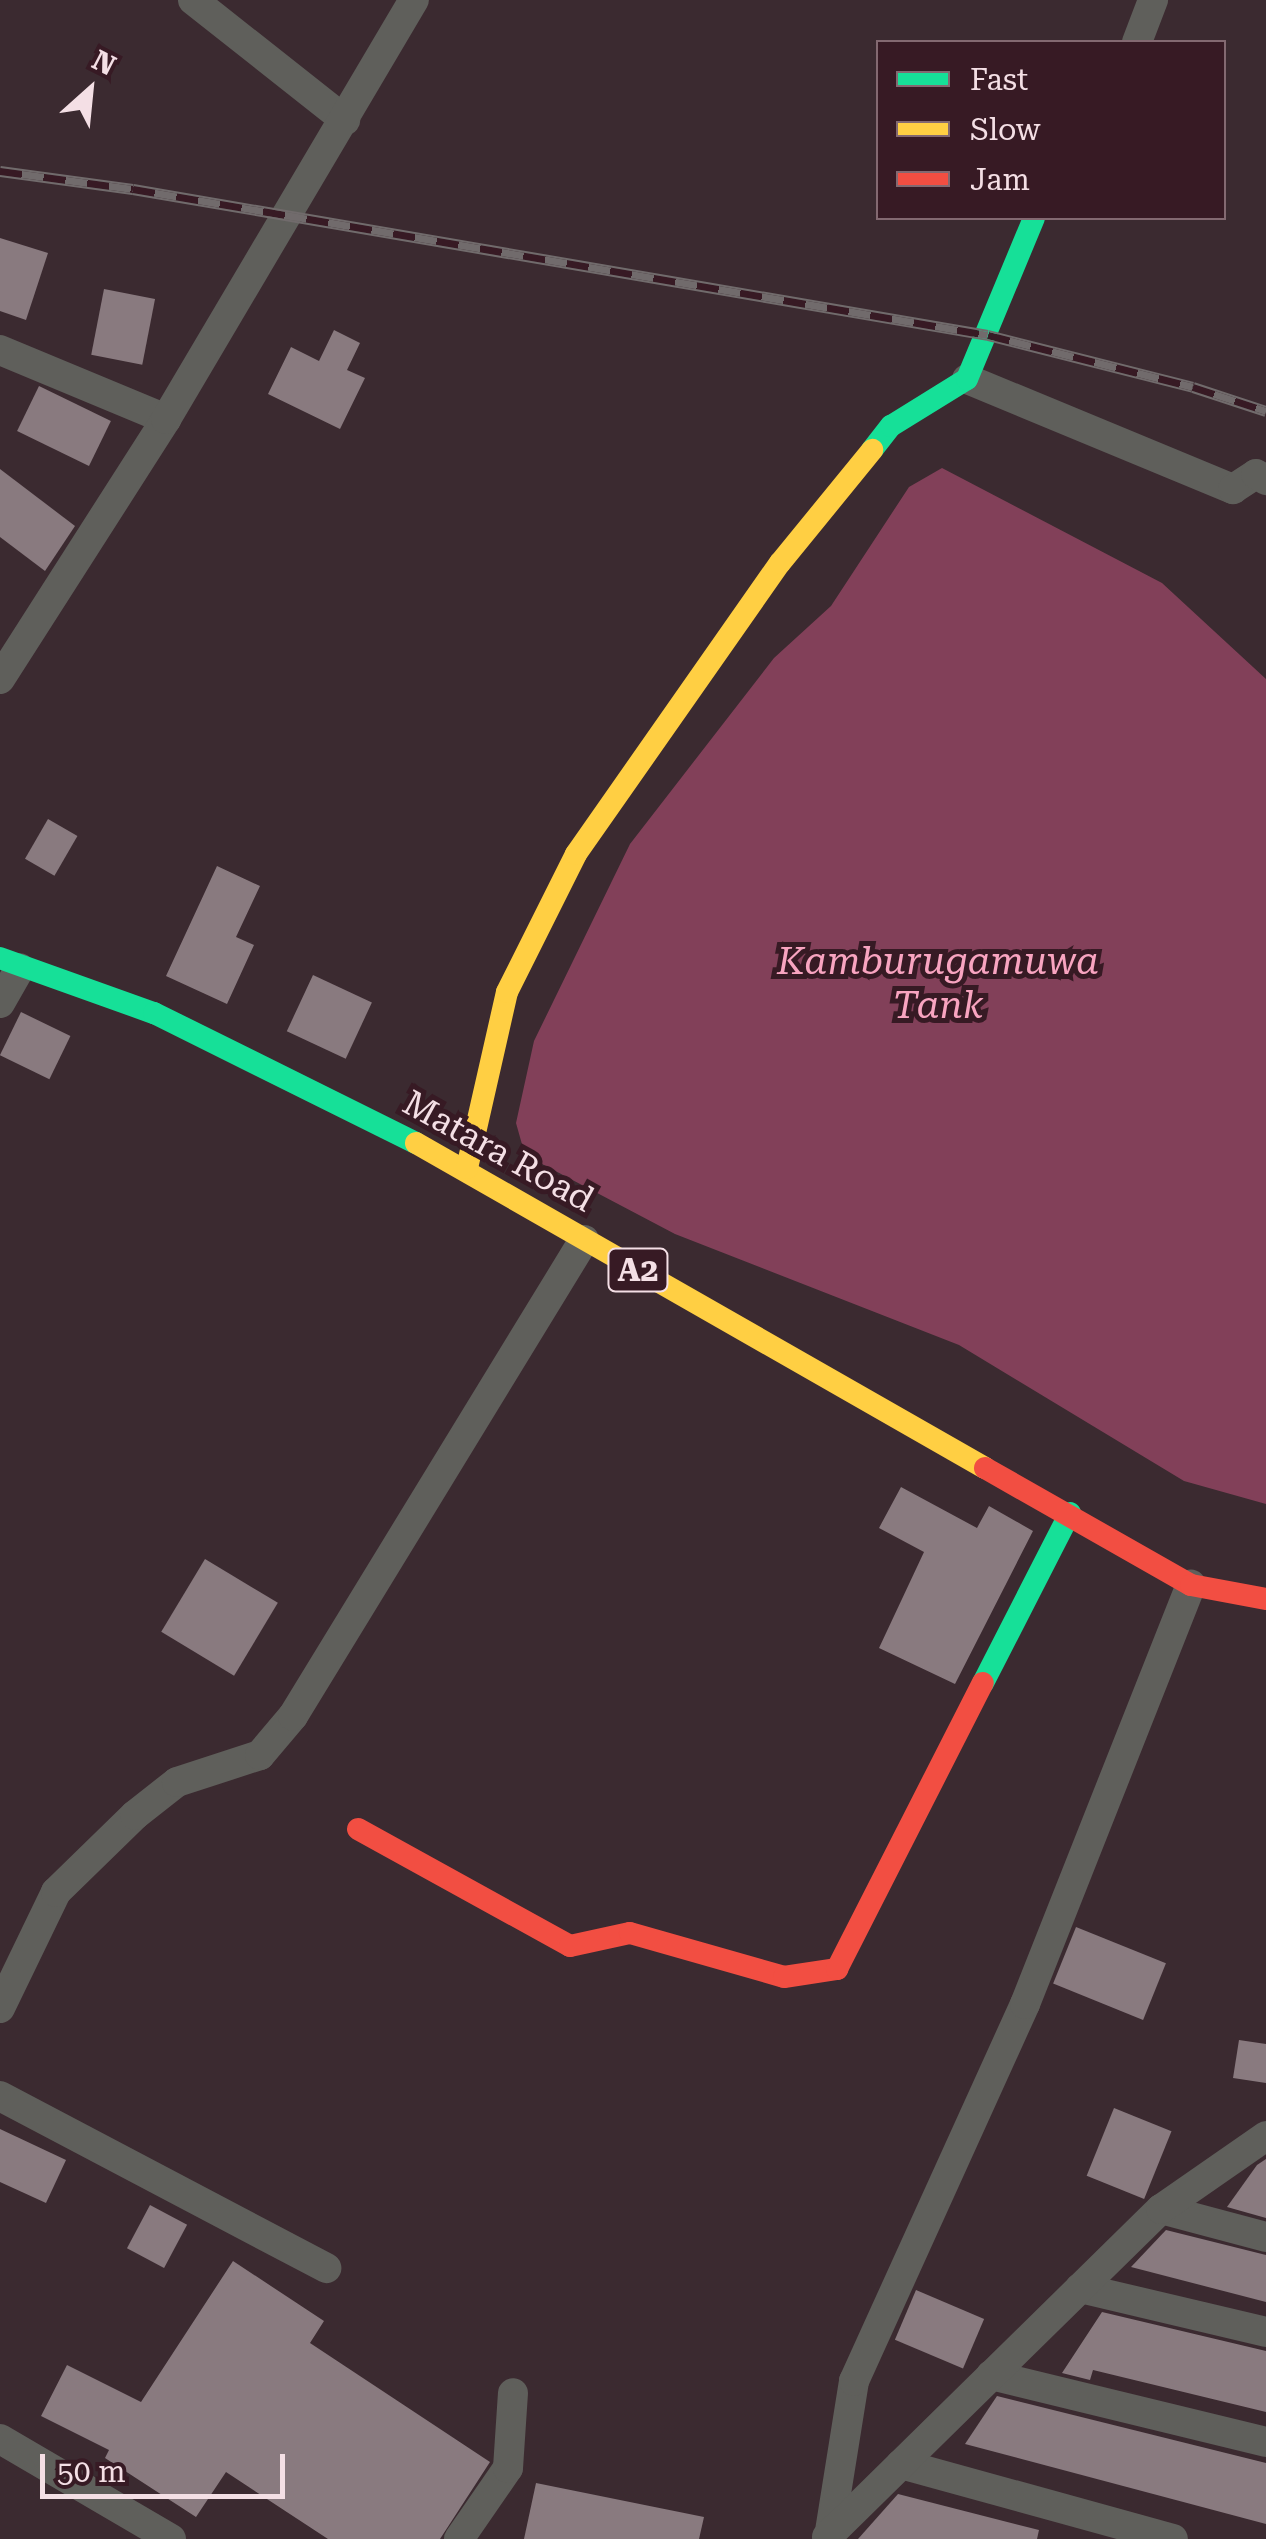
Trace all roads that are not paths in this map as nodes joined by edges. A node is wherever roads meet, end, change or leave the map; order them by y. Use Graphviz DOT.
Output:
graph roads {
  1 [pos="193,0"];
  2 [pos="414,0"];
  3 [pos="1152,0"];
  4 [pos="1139,40"];
  5 [pos="345,120"];
  6 [pos="1033,220"];
  7 [pos="0,350"];
  8 [pos="967,379"];
  9 [pos="166,418"];
  10 [pos="1266,480"];
  11 [pos="0,679"];
  12 [pos="10,963"];
  13 [pos="0,1002"];
  14 [pos="467,1168"];
  15 [pos="584,1240"];
  16 [pos="1070,1512"];
  17 [pos="1191,1585"];
  18 [pos="1266,1599"];
  19 [pos="358,1830"];
  20 [pos="0,2008"];
  21 [pos="0,2096"];
  22 [pos="1266,2136"];
  23 [pos="1161,2209"];
  24 [pos="1266,2236"];
  25 [pos="326,2268"];
  26 [pos="1080,2288"];
  27 [pos="1266,2332"];
  28 [pos="991,2375"];
  29 [pos="513,2392"];
  30 [pos="0,2439"];
  31 [pos="1266,2442"];
  32 [pos="900,2464"];
  33 [pos="828,2535"];
  34 [pos="172,2539"];
  35 [pos="459,2539"];
  36 [pos="1172,2539"];
  1 -- 5 [label="street"];
  2 -- 5 [label="street"];
  3 -- 4 [label="street"];
  5 -- 9 [label="street"];
  6 -- 8 [label="main road"];
  7 -- 9 [label="street"];
  8 -- 10 [label="street"];
  8 -- 14 [label="main road"];
  9 -- 11 [label="street"];
  12 -- 13 [label="street"];
  12 -- 14 [label="main road, Matara Road / A2"];
  14 -- 15 [label="main road, Matara Road / A2"];
  15 -- 16 [label="main road, Matara Road / A2"];
  15 -- 20 [label="street"];
  16 -- 17 [label="main road, Matara Road / A2"];
  16 -- 19 [label="main road"];
  17 -- 18 [label="main road, Matara Road / A2"];
  17 -- 33 [label="street"];
  21 -- 25 [label="street"];
  22 -- 23 [label="street"];
  23 -- 24 [label="street"];
  23 -- 26 [label="street"];
  26 -- 27 [label="street"];
  26 -- 28 [label="street"];
  28 -- 31 [label="street"];
  28 -- 32 [label="street"];
  29 -- 35 [label="street"];
  30 -- 34 [label="street"];
  32 -- 33 [label="street"];
  32 -- 36 [label="street"];
}
